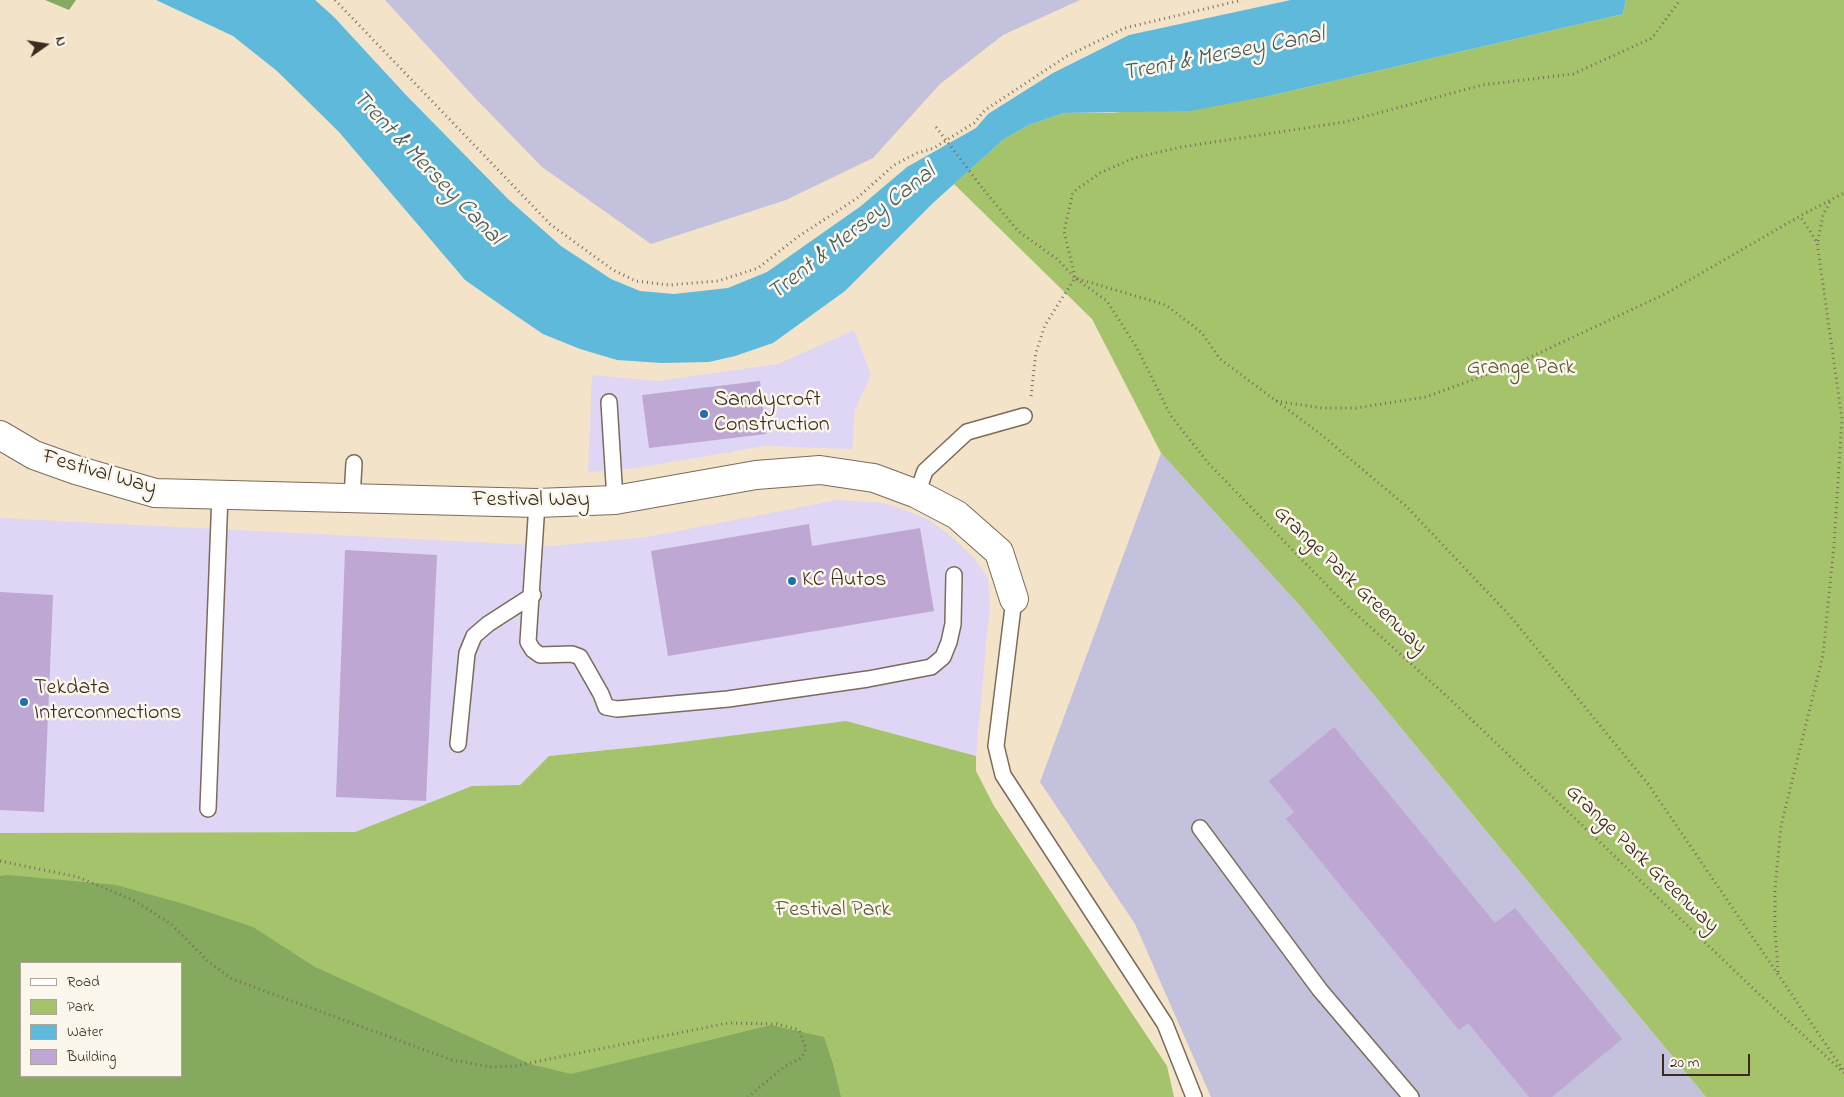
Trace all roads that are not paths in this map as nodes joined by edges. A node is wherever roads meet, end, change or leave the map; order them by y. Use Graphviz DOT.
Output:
graph roads {
  1 [pos="609,402"];
  2 [pos="1024,416"];
  3 [pos="0,435"];
  4 [pos="354,463"];
  5 [pos="220,494"];
  6 [pos="917,494"];
  7 [pos="352,498"];
  8 [pos="615,500"];
  9 [pos="537,503"];
  10 [pos="954,575"];
  11 [pos="532,595"];
  12 [pos="1014,599"];
  13 [pos="458,744"];
  14 [pos="208,809"];
  15 [pos="1200,828"];
  16 [pos="1194,1097"];
  17 [pos="1411,1097"];
  1 -- 8 [label="lane"];
  2 -- 6 [label="lane"];
  3 -- 5 [label="street, Festival Way"];
  4 -- 7 [label="lane"];
  5 -- 7 [label="street, Festival Way"];
  5 -- 14 [label="lane"];
  6 -- 8 [label="street, Festival Way"];
  6 -- 12 [label="street, Festival Way"];
  7 -- 9 [label="street, Festival Way"];
  8 -- 9 [label="street, Festival Way"];
  9 -- 11 [label="lane"];
  10 -- 11 [label="lane"];
  11 -- 13 [label="lane"];
  12 -- 16 [label="lane"];
  15 -- 17 [label="lane"];
}
